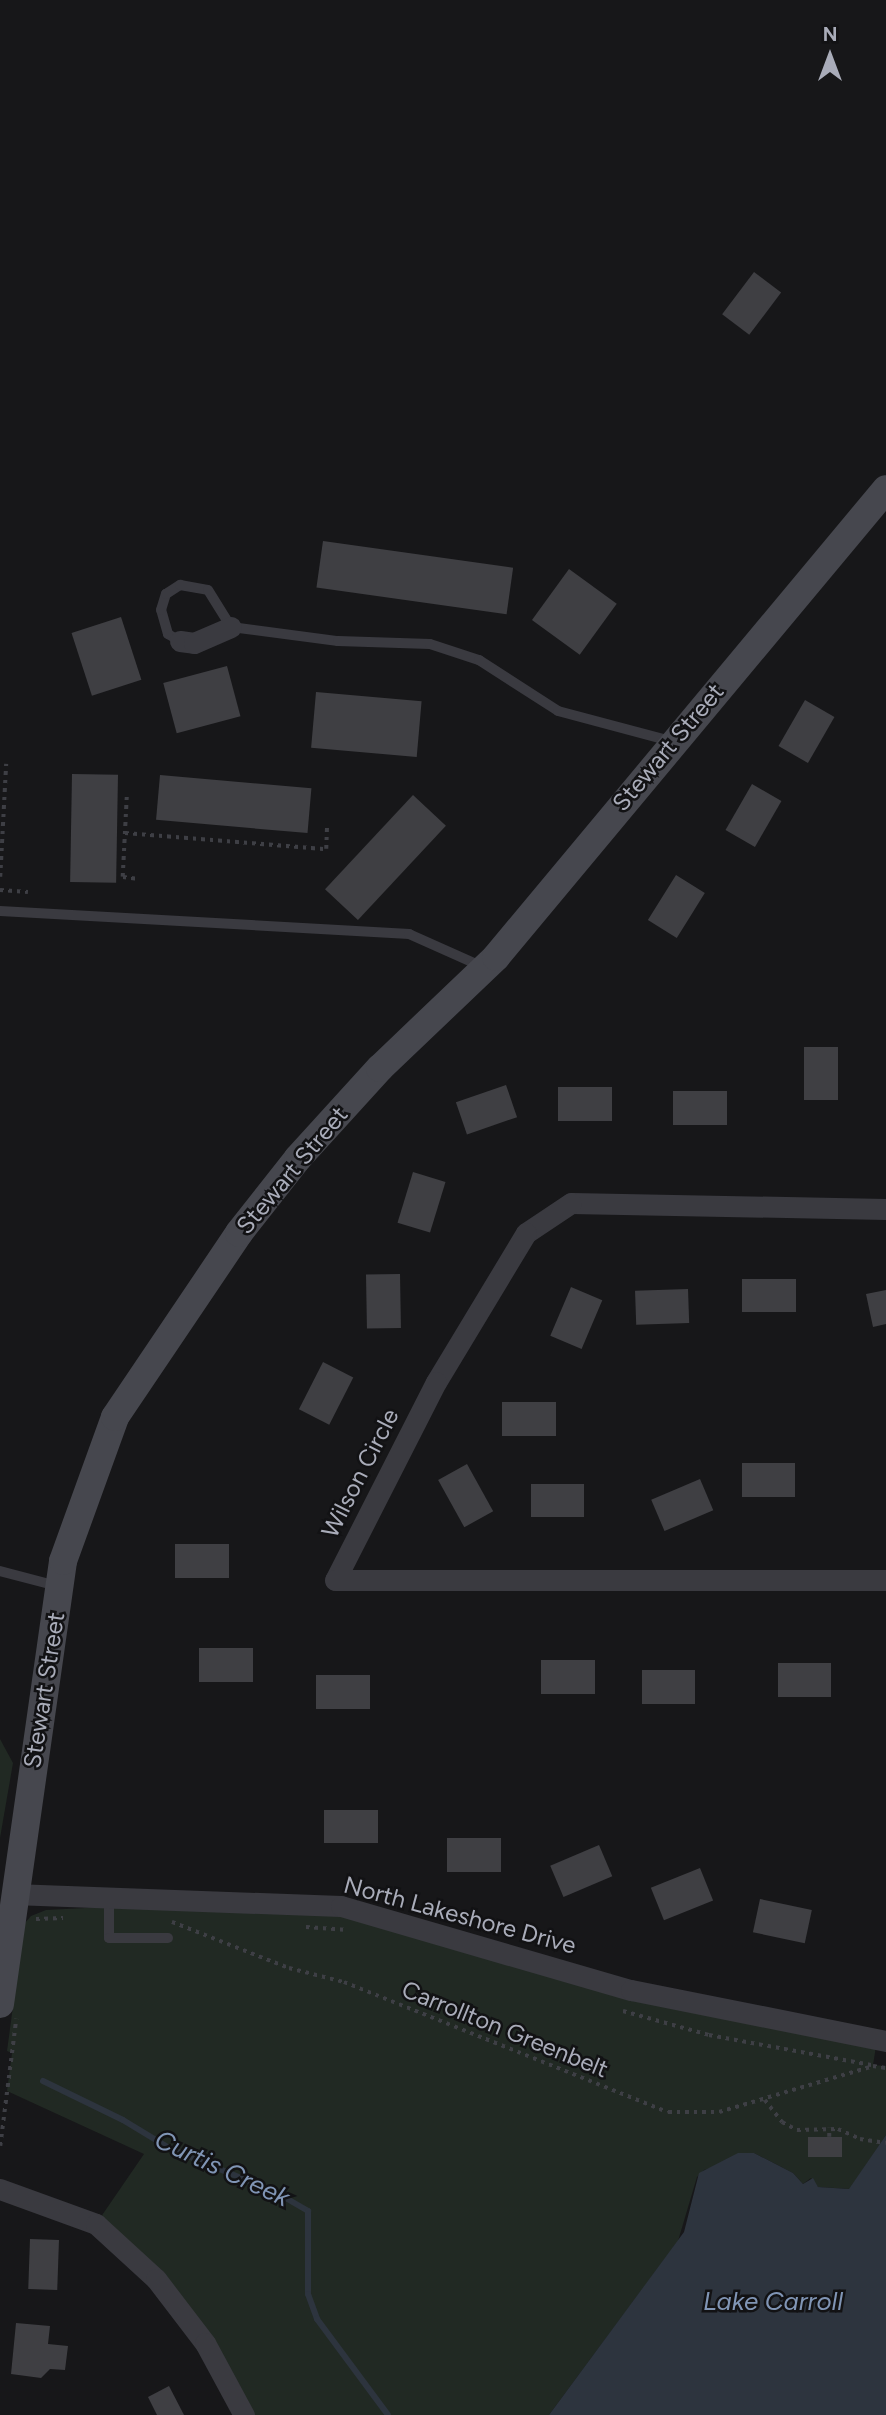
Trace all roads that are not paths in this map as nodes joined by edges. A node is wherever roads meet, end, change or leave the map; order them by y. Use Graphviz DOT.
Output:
graph roads {
  1 [pos="886,489"];
  2 [pos="231,627"];
  3 [pos="180,641"];
  4 [pos="671,741"];
  5 [pos="0,911"];
  6 [pos="484,968"];
  7 [pos="886,1209"];
  8 [pos="0,1571"];
  9 [pos="886,1580"];
  10 [pos="60,1587"];
  11 [pos="13,1894"];
  12 [pos="109,1898"];
  13 [pos="168,1938"];
  14 [pos="9,2008"];
  15 [pos="886,2042"];
  16 [pos="0,2189"];
  17 [pos="244,2415"];
  1 -- 4 [label="street, Stewart Street"];
  2 -- 3 [label="street"];
  2 -- 3 [label="lane"];
  2 -- 4 [label="lane"];
  4 -- 6 [label="street, Stewart Street"];
  5 -- 6 [label="lane"];
  6 -- 10 [label="street, Stewart Street"];
  7 -- 9 [label="street, Wilson Circle"];
  8 -- 10 [label="lane"];
  10 -- 11 [label="street, Stewart Street"];
  11 -- 12 [label="street, North Lakeshore Drive"];
  11 -- 14 [label="street, Stewart Street"];
  12 -- 13 [label="lane"];
  12 -- 15 [label="street, North Lakeshore Drive"];
  16 -- 17 [label="street"];
}
